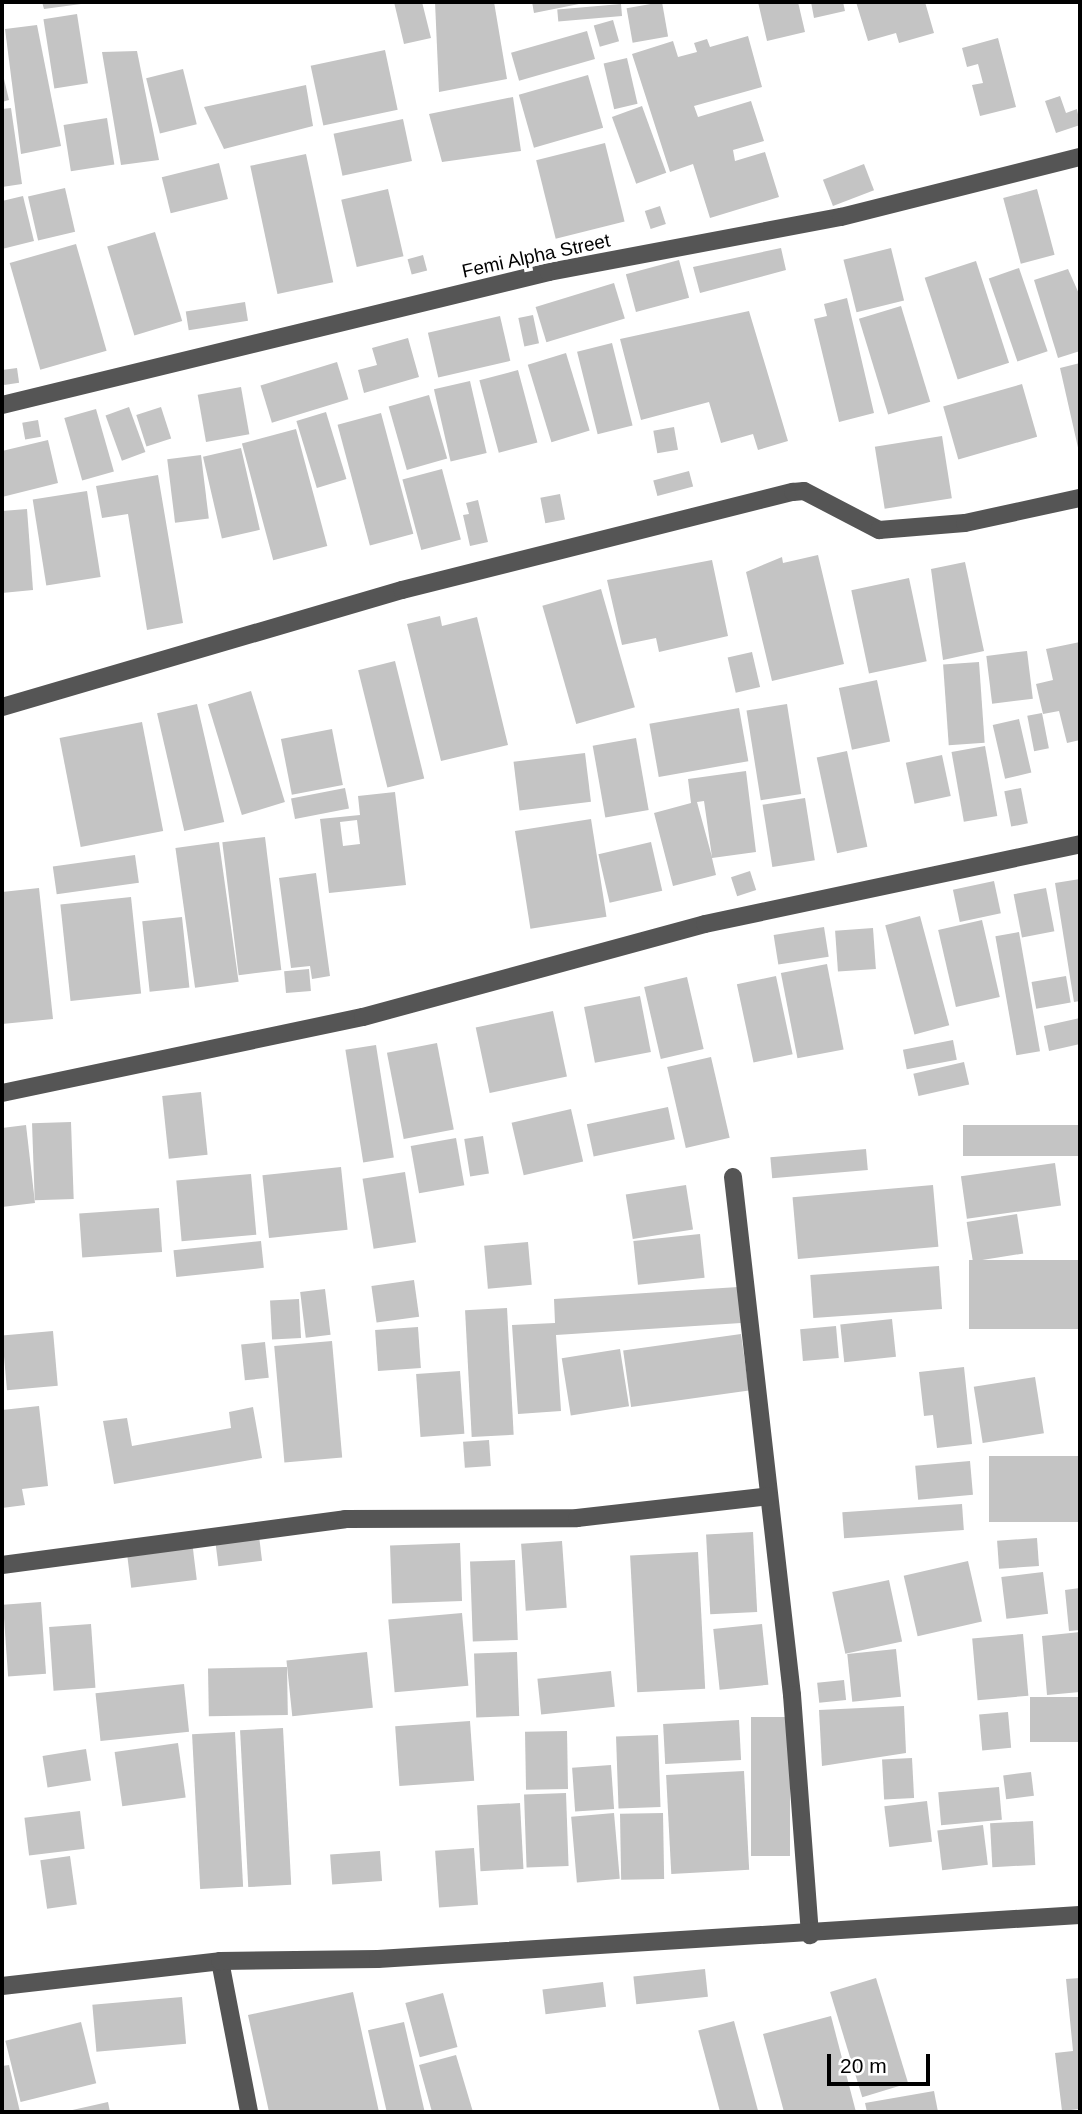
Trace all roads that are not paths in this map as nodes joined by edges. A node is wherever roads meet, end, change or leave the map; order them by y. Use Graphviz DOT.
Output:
graph roads {
  1 [pos="1080,157"];
  2 [pos="2,405"];
  3 [pos="1080,498"];
  4 [pos="2,707"];
  5 [pos="1080,844"];
  6 [pos="2,1093"];
  7 [pos="733,1177"];
  8 [pos="769,1496"];
  9 [pos="2,1565"];
  10 [pos="1080,1915"];
  11 [pos="810,1935"];
  12 [pos="220,1961"];
  13 [pos="2,1986"];
  14 [pos="249,2112"];
  1 -- 2 [label="street, Femi Alpha Street"];
  3 -- 4 [label="street"];
  5 -- 6 [label="street"];
  7 -- 8 [label="street"];
  8 -- 9 [label="street"];
  8 -- 11 [label="street"];
  10 -- 11 [label="street"];
  11 -- 12 [label="street"];
  12 -- 13 [label="street"];
  12 -- 14 [label="street"];
}
